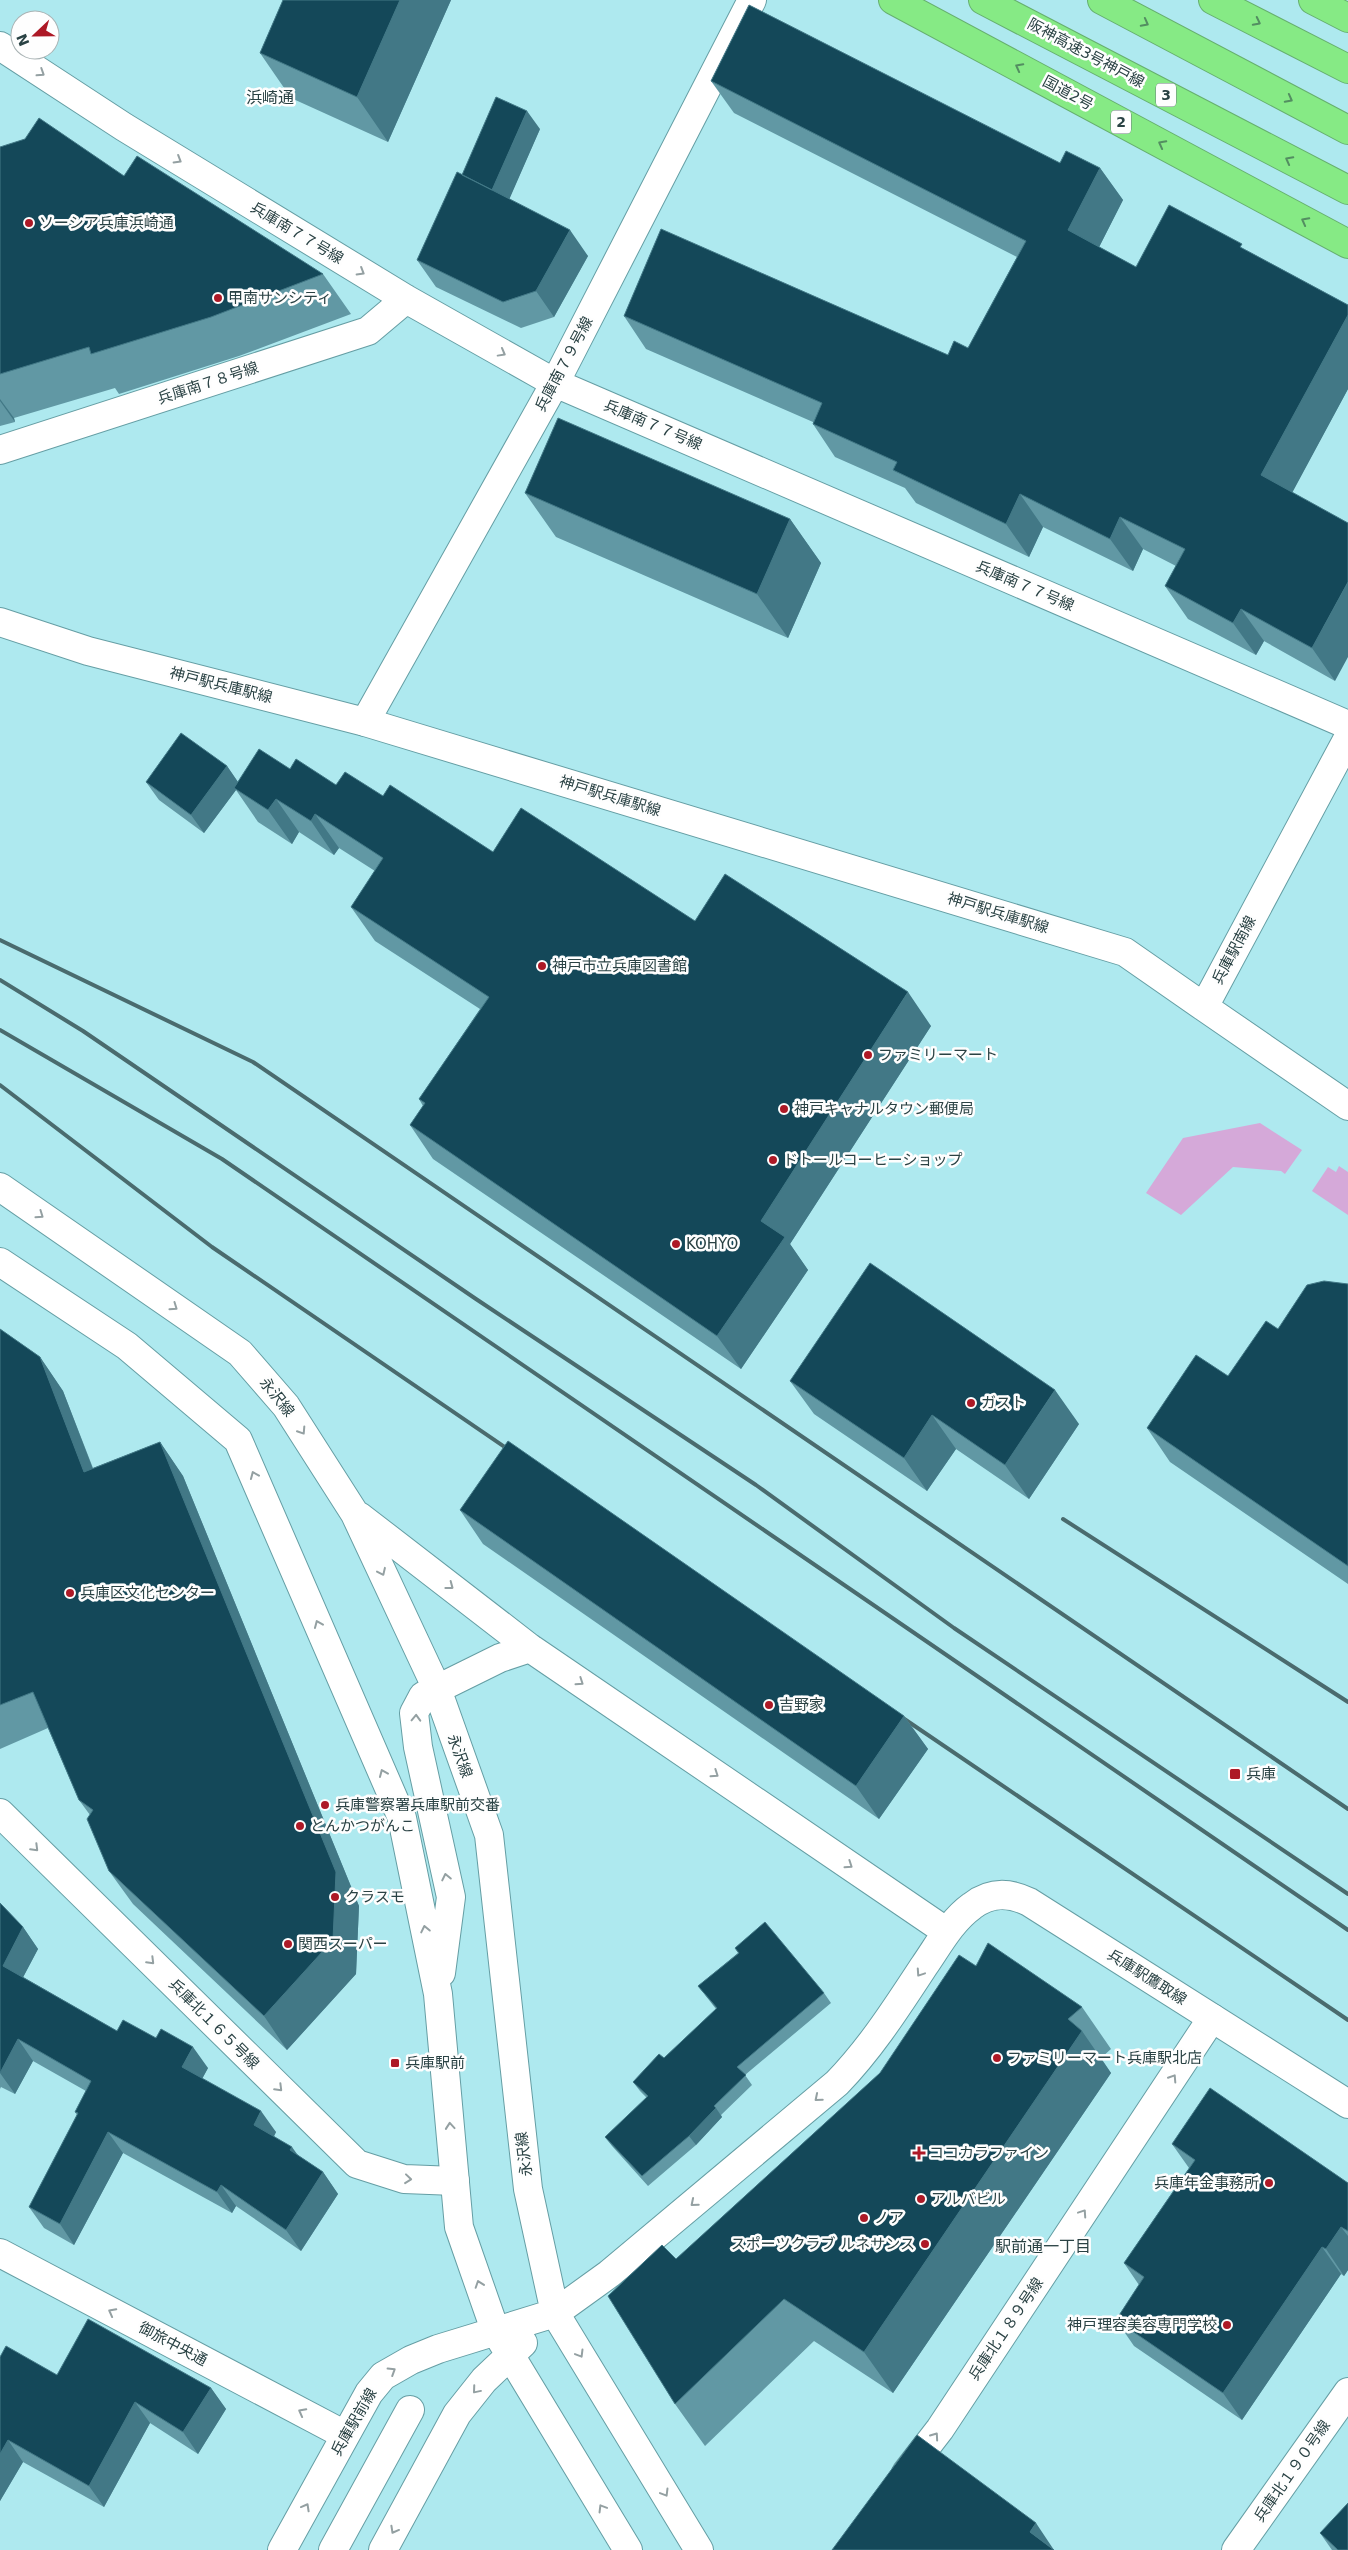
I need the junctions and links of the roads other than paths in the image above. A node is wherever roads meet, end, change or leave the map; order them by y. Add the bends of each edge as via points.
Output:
1 (752, 0) edge
2 (894, 0) edge
3 (983, 0) edge
4 (1102, 0) edge
5 (1213, 0) edge
6 (1313, 0) edge
7 (1348, 18) edge
8 (0, 46) edge
9 (1348, 69) edge
10 (1348, 130) edge
11 (1348, 190) edge
12 (1348, 244) edge
13 (406, 299) junction
14 (556, 383) junction
15 (0, 450) edge
16 (0, 622) edge
17 (365, 722) junction
18 (1348, 725) edge
19 (1348, 738) edge
20 (1204, 1007) junction
21 (1348, 1106) edge
22 (0, 1187) edge
23 (0, 1262) edge
24 (355, 1514) junction
25 (530, 1648) junction
26 (436, 1689) junction
27 (0, 1813) edge
28 (947, 1932) junction
29 (438, 1994) junction
30 (1212, 2018) junction
31 (1348, 2104) edge
32 (455, 2181) junction
33 (0, 2254) edge
34 (555, 2313) junction
35 (495, 2330) junction
36 (510, 2355) junction
37 (1348, 2392) edge
38 (410, 2410) dead end
39 (346, 2435) junction
40 (888, 2493) edge
41 (282, 2550) edge
42 (333, 2550) edge
43 (383, 2550) edge
44 (628, 2550) edge
45 (699, 2550) edge
46 (1236, 2550) edge

1 - 14 street, 兵庫南７９号線
12 -> 2 highway, 国道2号 / 2
11 -> 3 highway, 阪神高速3号神戸線 / 3
4 -> 10 highway
5 -> 9 highway
6 - 7 highway
8 -> 13 street, 兵庫南７７号線 via 124,127
13 -> 14 street, 兵庫南７７号線
13 - 15 street, 兵庫南７８号線 via 368,331
14 - 17 street, 兵庫南７９号線
14 - 18 street, 兵庫南７７号線
16 - 17 street, 神戸駅兵庫駅線 via 88,651
17 - 20 street, 神戸駅兵庫駅線 via 1125,952
19 - 20 street, 兵庫駅南線
20 - 21 street
22 -> 24 street, 永沢線 via 240,1352 286,1406
29 -> 23 street via 402,1818 238,1440 127,1346
24 -> 25 street
24 -> 26 street, 永沢線
25 - 26 street via 500,1658
25 -> 28 street
29 -> 26 street via 451,1897 418,1747 414,1713 423,1696
26 - 34 street, 永沢線 via 489,1836 528,2189
27 -> 32 street, 兵庫北１６５号線 via 357,2164 404,2179
28 - 30 street, 兵庫駅鷹取線 via 964,1912 984,1899 994,1895 1018,1896
28 -> 34 street, 兵庫駅鷹取線 via 867,2049 837,2083 609,2274
32 -> 29 street
30 - 31 street, 兵庫駅鷹取線
40 -> 30 street, 兵庫北１８９号線 via 940,2429
35 -> 32 street via 459,2227
39 -> 33 street, 御旅中央通
34 - 35 street, 兵庫駅前線
34 - 36 street
34 -> 45 street, 永沢線
35 - 36 street
39 -> 35 street, 兵庫駅前線 via 369,2392 383,2376 411,2360
36 -> 43 street via 484,2380 458,2414
44 -> 36 street
37 - 46 street, 兵庫北１９０号線
38 - 42 street
41 -> 39 street, 兵庫駅前線

